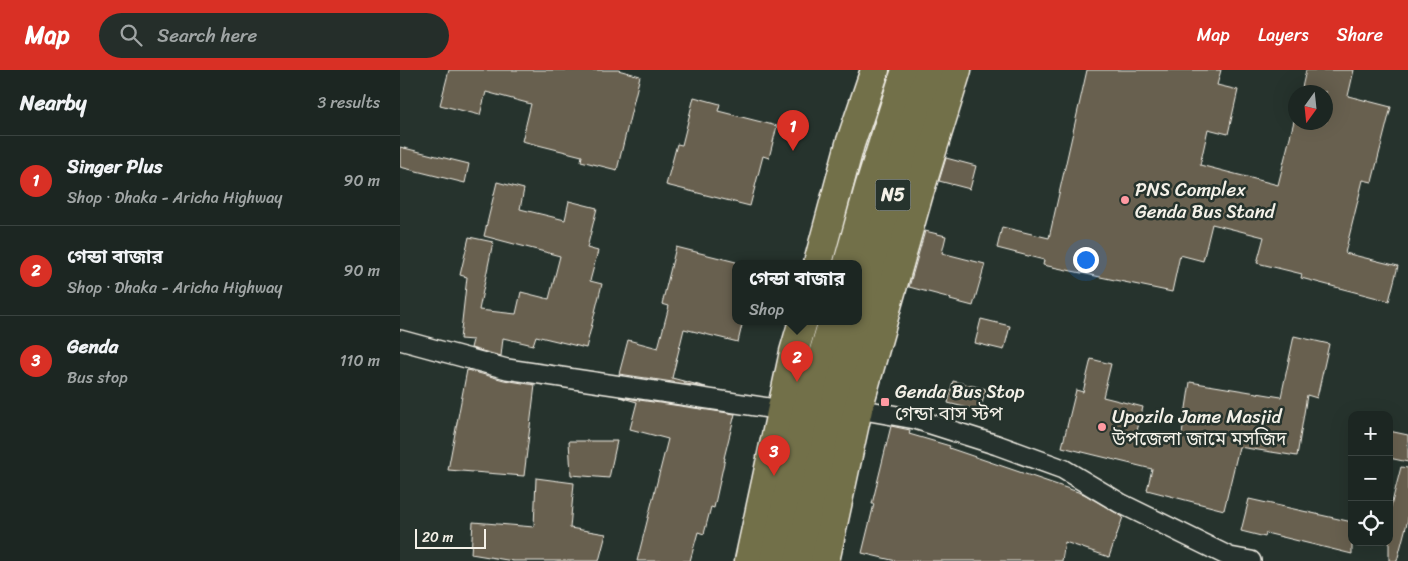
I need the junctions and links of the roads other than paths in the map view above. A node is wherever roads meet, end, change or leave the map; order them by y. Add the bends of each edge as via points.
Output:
1 (874, 70) edge
2 (906, 70) edge
3 (930, 70) edge
4 (957, 70) edge
5 (819, 260) edge
6 (849, 260) edge
7 (862, 307) edge
8 (802, 325) edge
9 (832, 325) edge
10 (857, 325) edge
11 (400, 340) edge
12 (858, 409) junction
13 (782, 410) junction
14 (749, 561) edge
15 (774, 561) edge
16 (799, 561) edge
17 (825, 561) edge
18 (1251, 561) edge

1 - 5 highway
2 - 6 highway, N5
3 - 7 highway, N5
4 - 12 highway
8 - 13 highway
9 - 15 highway via 807,407
10 - 16 highway, N5
11 - 13 street via 507,369
12 - 17 highway
12 - 18 street via 916,419 1063,469 1120,502 1230,557
13 - 14 highway

